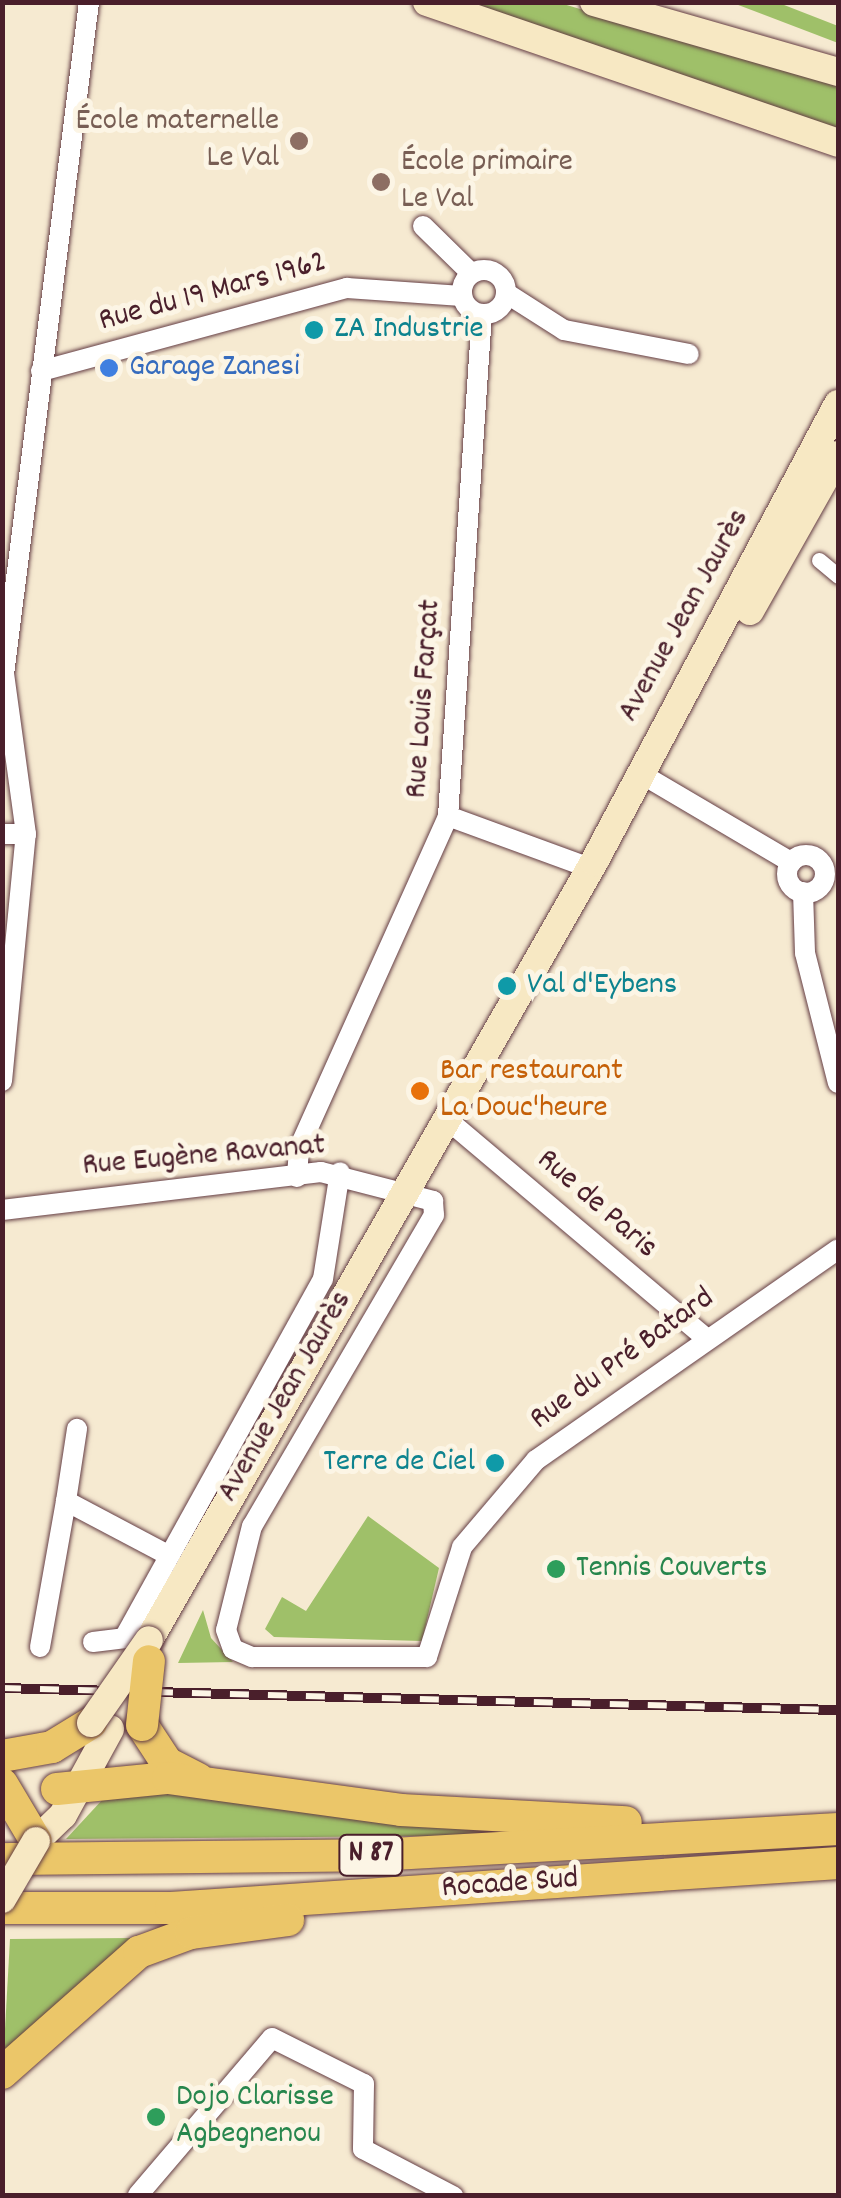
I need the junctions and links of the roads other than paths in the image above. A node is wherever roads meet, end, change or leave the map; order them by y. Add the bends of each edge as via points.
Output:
1 (90, 2) edge
2 (427, 2) edge
3 (594, 2) edge
4 (838, 72) edge
5 (838, 142) edge
6 (423, 226) dead end
7 (471, 274) junction
8 (506, 293) junction
9 (462, 296) junction
10 (482, 314) junction
11 (689, 354) dead end
12 (41, 371) junction
13 (838, 404) edge
14 (838, 455) edge
15 (818, 560) dead end
16 (838, 576) edge
17 (645, 776) junction
18 (448, 816) junction
19 (2, 834) edge
20 (26, 834) junction
21 (830, 858) edge
22 (791, 862) junction
23 (592, 865) junction
24 (802, 892) junction
25 (2, 1081) edge
26 (838, 1083) edge
27 (449, 1122) junction
28 (340, 1172) junction
29 (297, 1177) junction
30 (409, 1192) junction
31 (4, 1202) edge
32 (838, 1249) edge
33 (702, 1336) junction
34 (76, 1429) dead end
35 (66, 1502) junction
36 (168, 1555) junction
37 (92, 1642) dead end
38 (40, 1648) dead end
39 (150, 1650) junction
40 (427, 1657) joint
41 (114, 1725) junction
42 (2, 1756) edge
43 (207, 1783) junction
44 (2, 1784) edge
45 (69, 1786) junction
46 (838, 1829) edge
47 (739, 1835) junction
48 (36, 1841) junction
49 (2, 1859) edge
50 (838, 1863) edge
51 (550, 1882) junction
52 (2, 1898) edge
53 (2, 1910) edge
54 (2, 2073) edge
55 (138, 2194) edge
56 (453, 2196) edge

1 - 12 street via 72,196
2 - 5 main road
3 - 4 main road
6 - 7 street
7 - 8 street via 492,271
7 - 9 street
8 - 10 street
8 - 11 street via 564,330
9 - 10 street
9 - 12 street, Rue du 19 Mars 1962 via 347,288
10 - 18 street, Rue Louis Farçat
12 - 20 street via 4,674
13 - 17 main road, Avenue Jean Jaurès
14 - 17 main road, Avenue Jean Jaurès
15 - 16 street
17 - 22 street
17 - 23 main road, Avenue Jean Jaurès
18 - 23 street
18 - 29 street, Rue Louis Farçat via 300,1146
19 - 20 street
20 - 25 street
21 - 22 street via 807,855
21 - 24 street via 822,885
22 - 24 street via 789,880
23 - 27 main road, Avenue Jean Jaurès
24 - 26 street via 805,953
27 - 30 main road, Avenue Jean Jaurès
27 - 33 street, Rue de Paris
28 - 29 street, Rue Eugène Ravanat
28 - 30 street, Rue Eugène Ravanat
28 - 36 street, Avenue Jean Jaurès via 323,1279
29 - 31 street, Rue Eugène Ravanat
30 - 39 main road, Avenue Jean Jaurès
30 - 40 street, Avenue Jean Jaurès via 433,1201 434,1214 252,1526 226,1630 233,1648 252,1656
32 - 33 street, Rue du Pré Batard
33 - 40 street, Rue du Pré Batard via 536,1460 462,1546
34 - 35 street
35 - 36 street
35 - 38 street
36 - 37 street, Avenue Jean Jaurès via 124,1638
39 - 41 highway, bridge
39 - 41 main road, Avenue Jean Jaurès, bridge
41 - 42 highway
41 - 43 highway
41 - 45 main road, Avenue Jean Jaurès
43 - 45 highway
43 - 47 highway via 401,1810 680,1822
44 - 48 highway
45 - 48 main road, Avenue Jean Jaurès
46 - 47 highway, Rocade Sud / N 87
47 - 49 highway, Rocade Sud / N 87 via 374,1855
48 - 52 main road, Avenue Jean Jaurès, bridge
50 - 51 highway, Rocade Sud / N 87
51 - 53 highway, Rocade Sud / N 87
51 - 54 highway via 163,1942 115,1968
55 - 56 street via 272,2038 364,2084 363,2149

